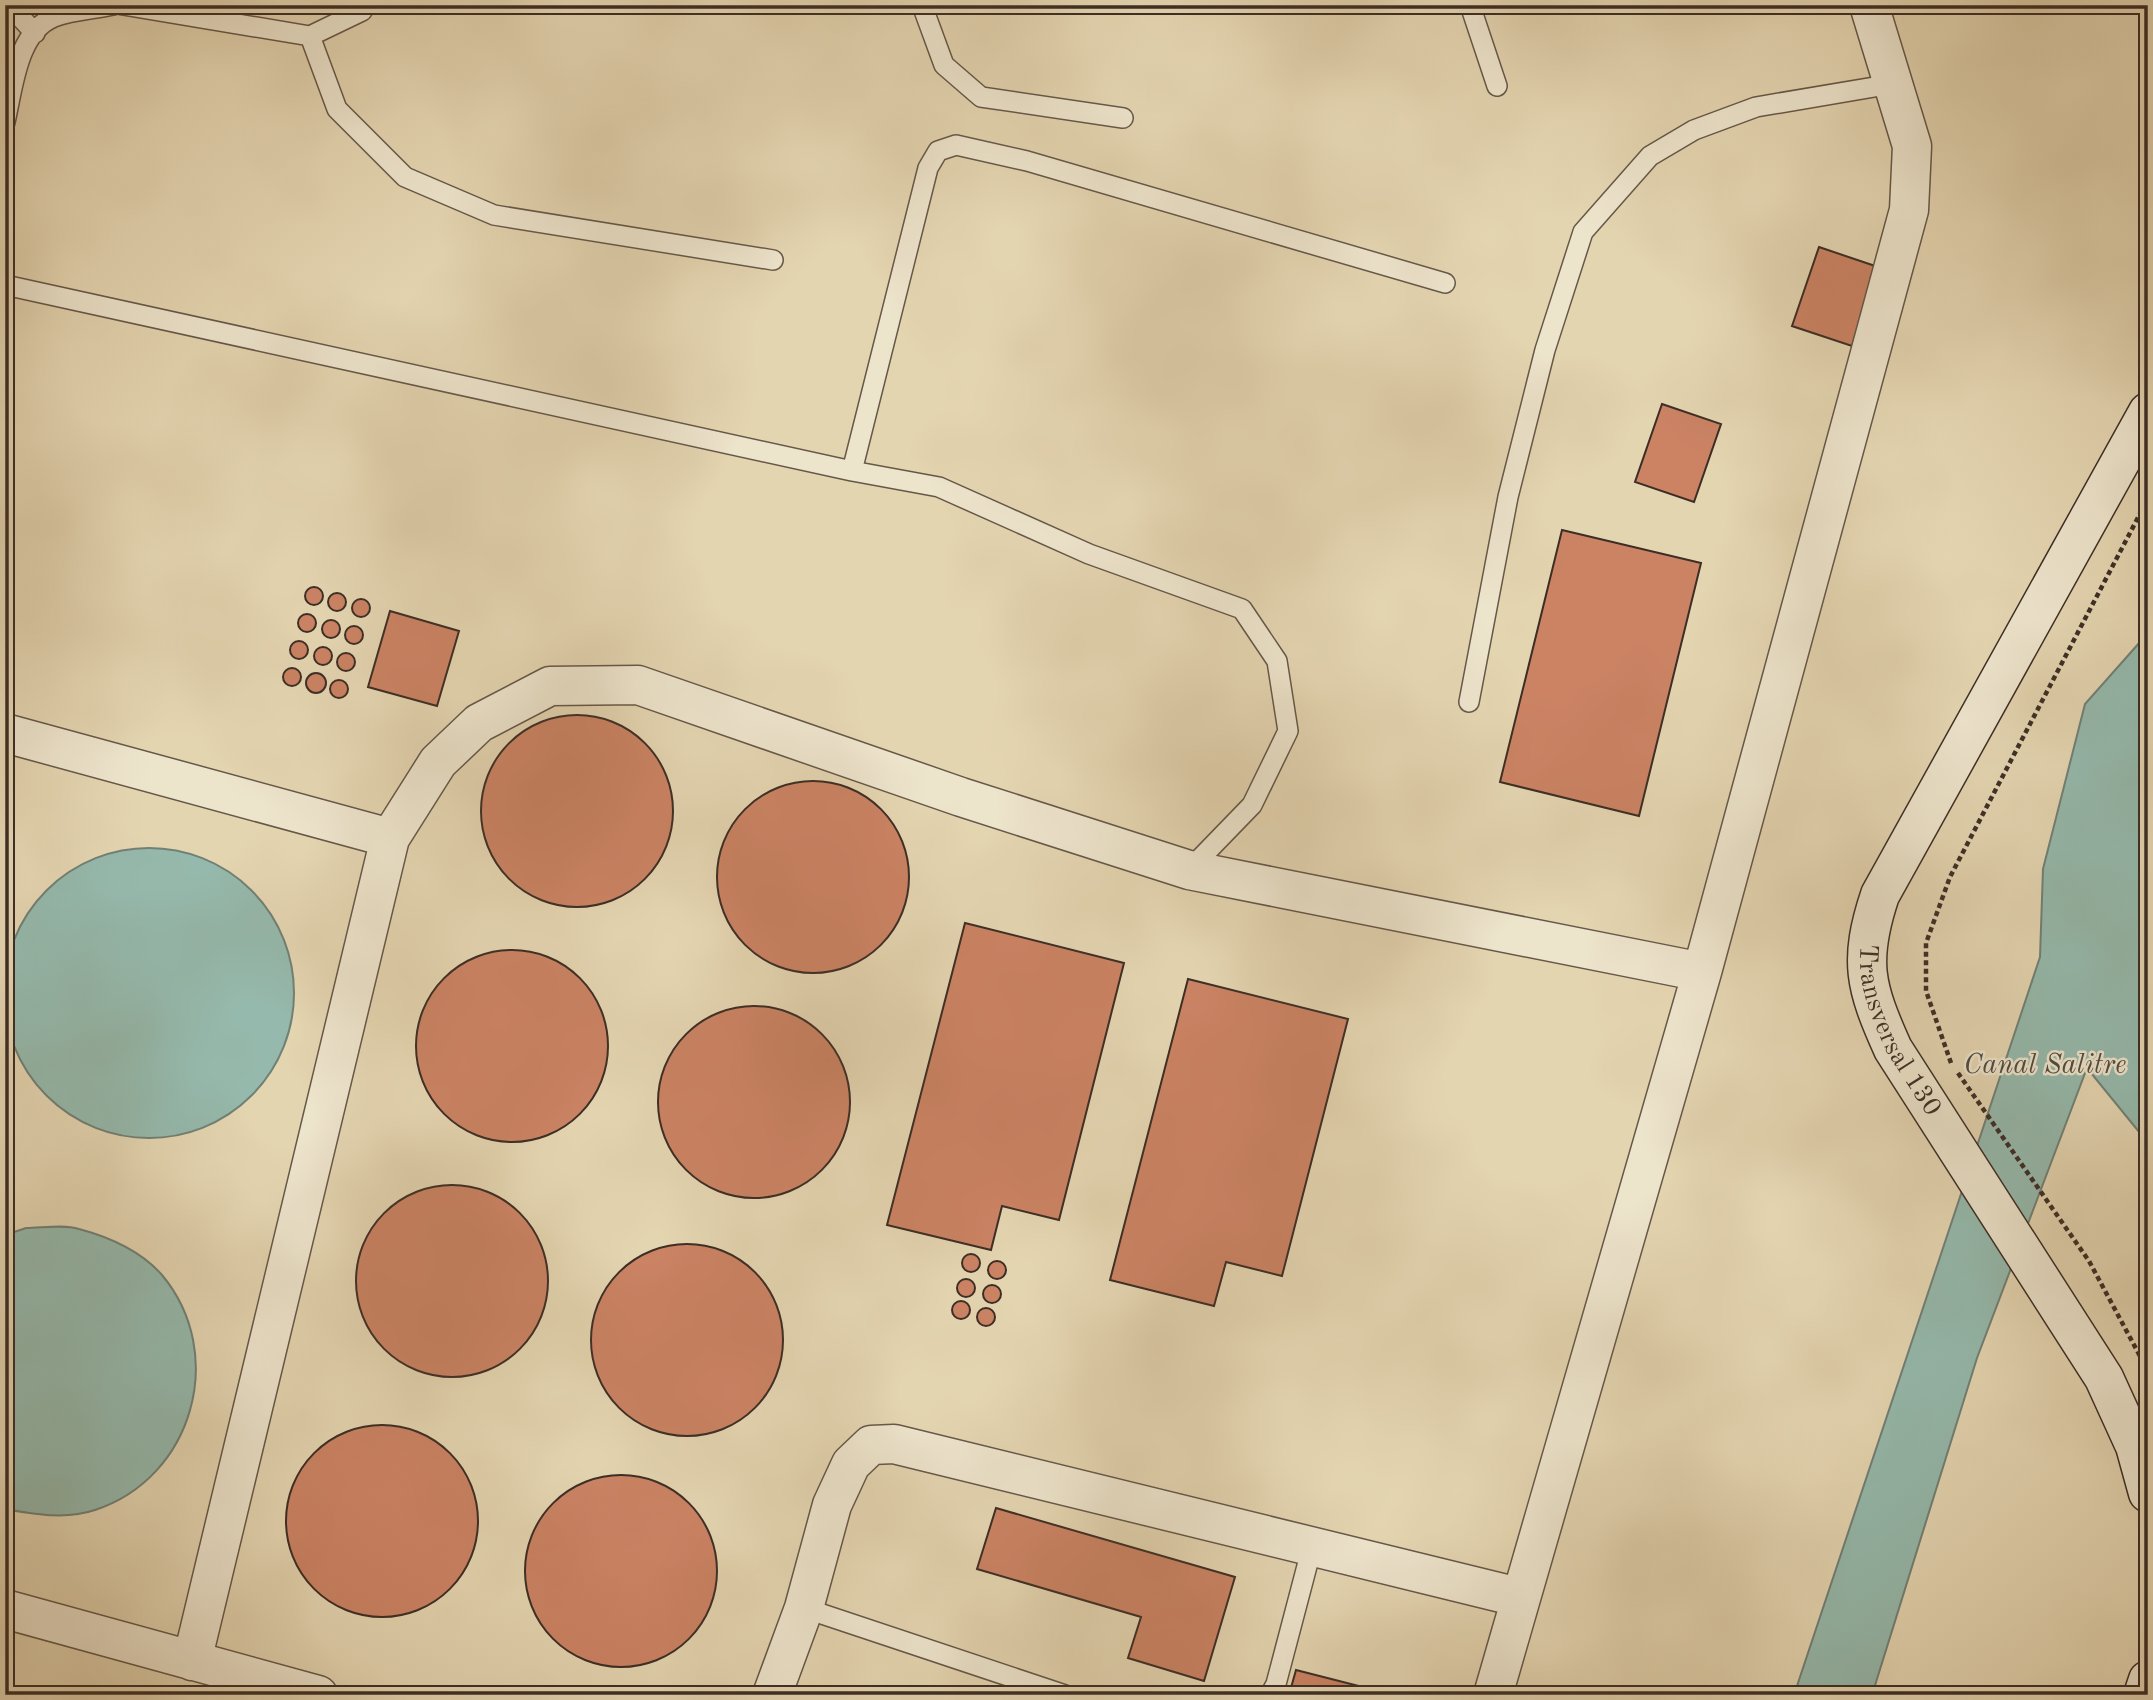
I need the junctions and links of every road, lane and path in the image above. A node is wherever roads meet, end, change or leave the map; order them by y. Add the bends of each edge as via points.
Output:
1 (9, 5) edge
2 (113, 5) edge
3 (123, 5) edge
4 (366, 5) edge
5 (922, 5) edge
6 (1470, 5) edge
7 (1869, 5) edge
8 (35, 33) junction
9 (310, 37) junction
10 (1892, 84) junction
11 (1497, 86) dead end
12 (1123, 118) dead end
13 (5, 121) edge
14 (773, 260) dead end
15 (1445, 283) dead end
16 (5, 285) edge
17 (2148, 412) edge
18 (852, 471) junction
19 (2148, 498) edge
20 (1469, 702) dead end
21 (5, 733) edge
22 (390, 838) junction
23 (1189, 870) junction
24 (1702, 972) junction
25 (2148, 1371) edge
26 (2148, 1493) edge
27 (1312, 1547) junction
28 (1518, 1597) junction
29 (804, 1608) junction
30 (5, 1609) edge
31 (192, 1661) junction
32 (2148, 1680) edge
33 (318, 1695) edge
34 (772, 1695) edge
35 (1065, 1695) edge
36 (1270, 1695) edge
37 (1493, 1695) edge
38 (2143, 1695) edge

1 - 8 lane
2 - 8 lane via 53,17
3 - 9 lane
4 - 9 lane
5 - 12 lane via 944,65 981,97
6 - 11 lane
7 - 10 street
8 - 13 lane via 21,54
9 - 14 lane via 337,109 405,177 494,215
10 - 20 lane via 1756,107 1694,130 1650,156 1583,232 1545,351 1508,497
10 - 24 street via 1912,146 1909,209
15 - 18 lane via 1027,161 956,145 938,151 928,168
16 - 18 lane
17 - 26 street, Transversal 130 via 1880,895 1868,932 1866,973 1876,1012 1894,1049 2104,1378 2135,1447
18 - 23 lane via 939,487 1089,554 1242,609 1277,662 1288,731 1252,805
19 - 25 path via 1950,877 1926,943 1926,991 1950,1061 2088,1261
21 - 22 street
22 - 23 street via 439,762 479,723 550,686 638,685
22 - 31 street
23 - 24 street
24 - 28 street
27 - 28 street
27 - 29 street via 894,1444 871,1445 851,1464 832,1505
27 - 36 lane
28 - 37 street
29 - 34 street
29 - 35 lane
30 - 31 street
31 - 33 street
32 - 38 street

